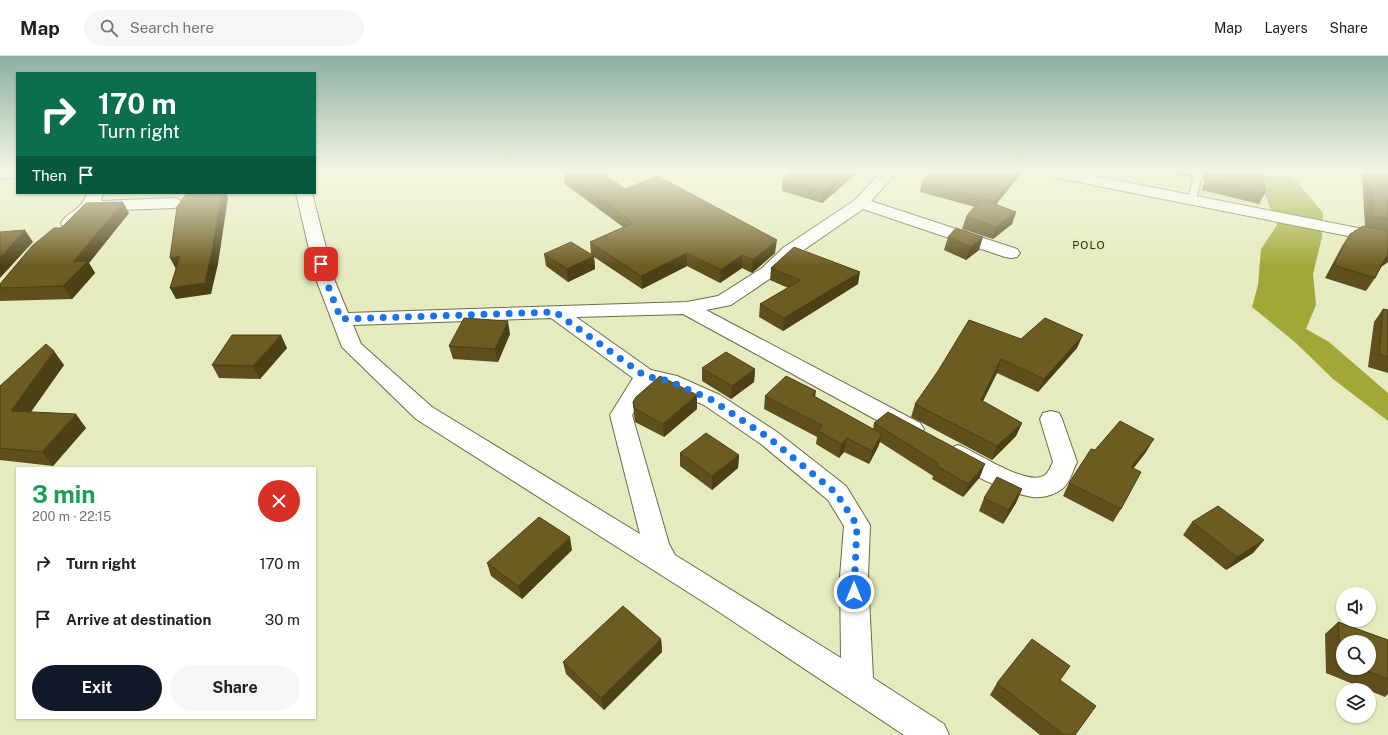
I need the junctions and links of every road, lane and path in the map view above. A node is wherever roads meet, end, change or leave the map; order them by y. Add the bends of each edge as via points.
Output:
1 (90, 203) edge
2 (166, 203) edge
3 (174, 203) dead end
4 (306, 203) edge
5 (861, 203) joint
6 (1205, 203) edge
7 (56, 233) edge
8 (1388, 239) edge
9 (1011, 253) dead end
10 (687, 308) junction
11 (555, 312) junction
12 (341, 319) junction
13 (645, 376) junction
14 (1051, 419) dead end
15 (665, 563) junction
16 (858, 687) junction
17 (933, 735) edge

1 - 7 street
2 - 3 street
4 - 12 street via 325,278
5 - 9 street
5 - 10 street via 782,248 768,272 724,301
6 - 8 street
10 - 11 street
10 - 14 street via 982,467 1026,487 1041,488 1055,481 1064,462
11 - 12 street
11 - 13 street
12 - 15 street via 352,347 424,413
13 - 15 street via 621,415 656,544
13 - 16 street via 669,381 712,400 769,438 836,493 857,525 854,577
15 - 16 street
16 - 17 street

